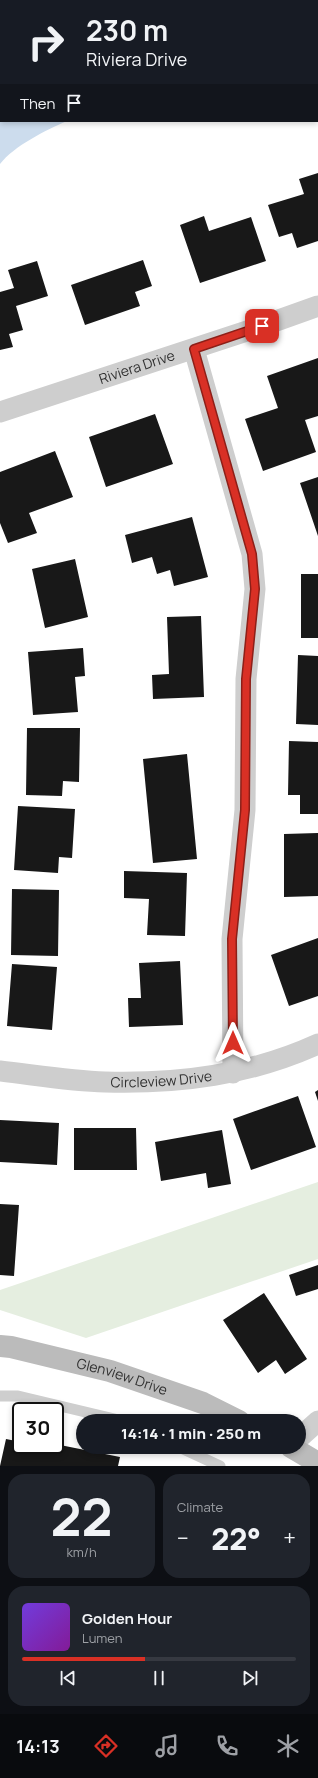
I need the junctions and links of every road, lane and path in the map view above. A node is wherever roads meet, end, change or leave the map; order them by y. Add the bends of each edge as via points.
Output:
1 (318, 306) edge
2 (194, 349) junction
3 (0, 412) edge
4 (318, 1044) edge
5 (0, 1071) edge
6 (233, 1073) junction
7 (0, 1346) edge
8 (0, 1396) edge
9 (94, 1414) edge
10 (225, 1414) edge
11 (318, 1421) edge
12 (306, 1432) edge
13 (194, 1454) edge
14 (303, 1454) edge
15 (318, 1463) edge
16 (220, 1466) edge

1 - 2 street, Riviera Drive
2 - 3 street, Riviera Drive
2 - 6 street via 252,554 255,589 246,679 245,810 232,939
4 - 6 street, Circleview Drive via 289,1057
5 - 6 street, Circleview Drive via 104,1082 168,1081
7 - 10 main road, Glenview Drive via 110,1371 203,1403
8 - 9 lane via 18,1396
11 - 12 street
13 - 16 lane
14 - 15 main road

